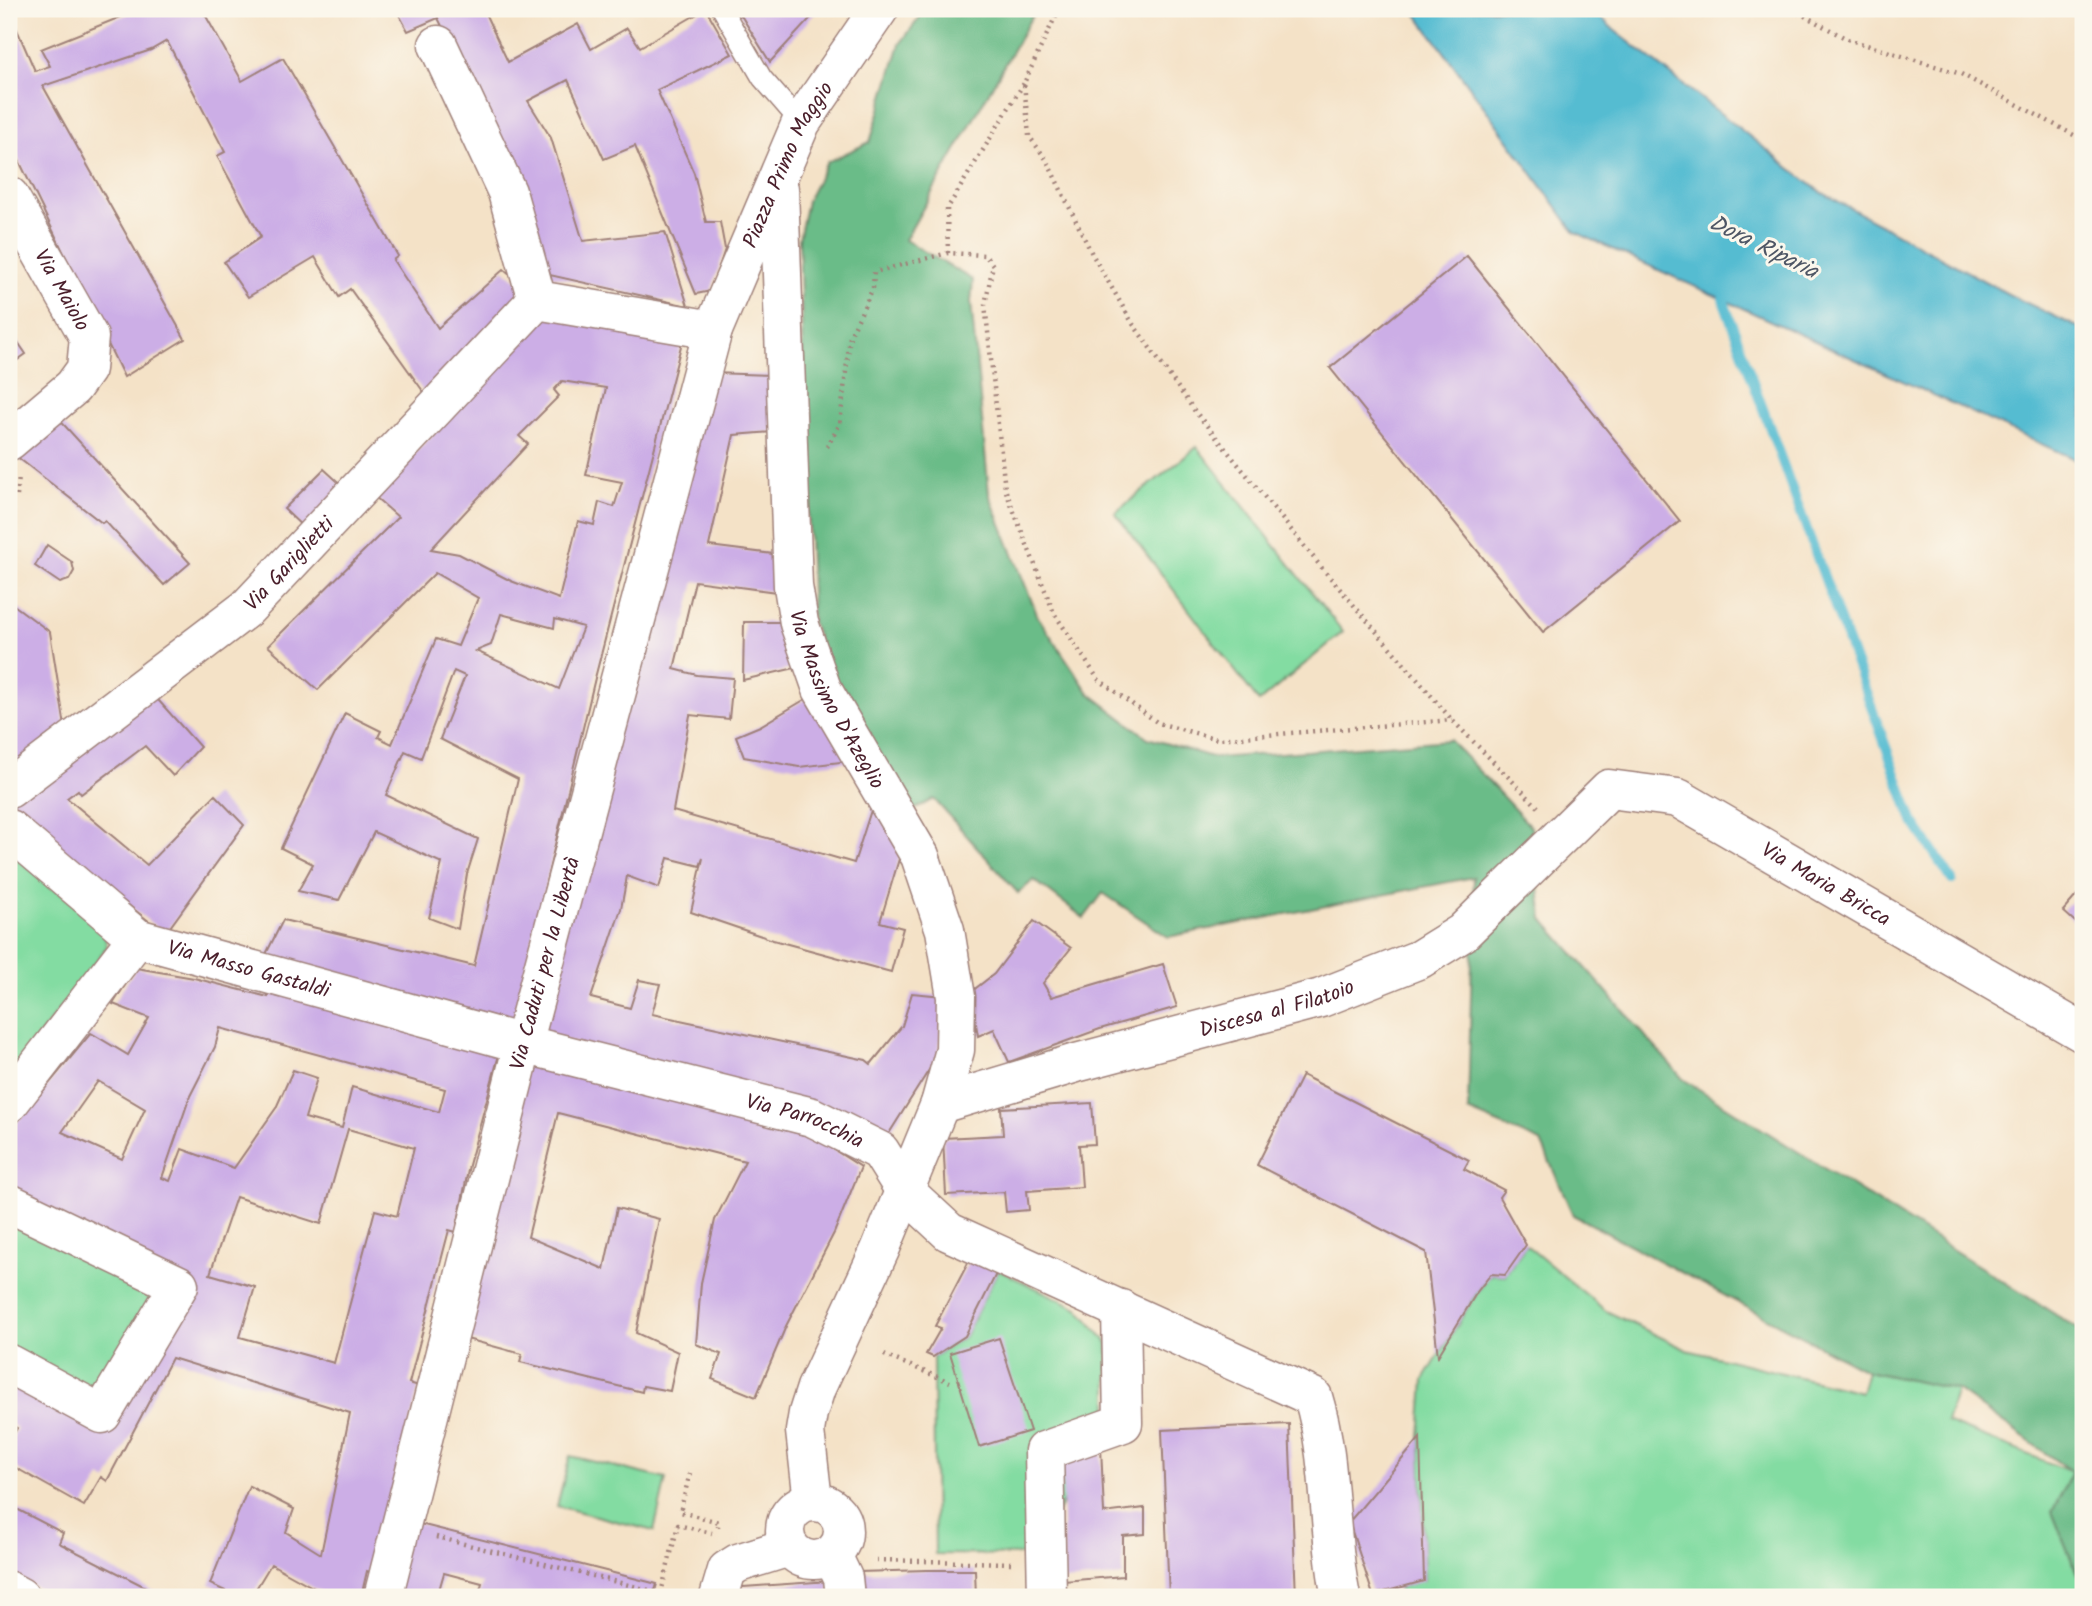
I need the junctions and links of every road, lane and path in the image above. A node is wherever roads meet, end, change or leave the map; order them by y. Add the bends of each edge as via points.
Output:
1 (722, 9) edge
2 (878, 9) edge
3 (1059, 9) edge
4 (1792, 9) edge
5 (438, 45) dead end
6 (1024, 83) junction
7 (801, 123) junction
8 (2083, 140) edge
9 (778, 180) junction
10 (9, 196) edge
11 (948, 253) junction
12 (537, 300) junction
13 (713, 330) junction
14 (9, 441) edge
15 (822, 444) dead end
16 (9, 473) edge
17 (17, 496) dead end
18 (1452, 720) junction
19 (9, 789) edge
20 (1566, 828) junction
21 (9, 829) edge
22 (137, 939) junction
23 (2083, 1033) edge
24 (523, 1044) junction
25 (9, 1103) edge
26 (940, 1104) junction
27 (905, 1191) junction
28 (9, 1203) edge
29 (1121, 1309) junction
30 (884, 1356) dead end
31 (9, 1364) edge
32 (950, 1382) dead end
33 (690, 1473) dead end
34 (813, 1501) junction
35 (719, 1522) dead end
36 (416, 1531) junction
37 (717, 1535) dead end
38 (789, 1547) junction
39 (832, 1555) junction
40 (892, 1560) dead end
41 (1047, 1581) edge
42 (9, 1591) edge
43 (20, 1597) edge
44 (383, 1597) edge
45 (719, 1597) edge
46 (845, 1597) edge
47 (1342, 1597) edge

1 - 7 lane via 762,78
2 - 7 street, Piazza Primo Maggio
3 - 6 path
4 - 8 path via 1847,39 1961,74
5 - 12 street via 507,192
6 - 11 path via 947,209
6 - 18 path via 1029,136 1046,159 1092,254 1133,324 1194,410
7 - 9 street, Piazza Primo Maggio
9 - 13 street, Piazza Primo Maggio
9 - 26 street, Via Massimo D'Azeglio via 793,586 799,623 822,689 920,856 945,930 956,997 955,1037
10 - 14 street, Via Maiolo via 89,337 86,369 73,387
11 - 15 path via 874,272 873,288 850,336 840,424 822,457
11 - 18 path via 985,256 993,265 985,304 1005,489 1054,613 1098,679 1158,723 1217,740
12 - 13 street
12 - 19 street, Via Gariglietti via 247,608
13 - 24 street, Via Caduti per la Libertà
16 - 17 path via 19,477
18 - 20 path via 1527,799
20 - 23 street, Via Maria Bricca via 1609,789 1678,798
20 - 26 street, Discesa al Filatoio via 1462,933 1420,959 1321,998
21 - 22 street, Via Masso Gastaldi
22 - 24 street, Via Masso Gastaldi
22 - 25 street
24 - 27 street, Via Parrocchia via 811,1117 880,1151
24 - 36 street, Via Caduti per la Libertà
26 - 27 street, Via Massimo D'Azeglio
27 - 29 street, Via Parrocchia via 949,1232
27 - 34 street, Via Massimo D'Azeglio via 808,1413 805,1431
28 - 31 street via 179,1285 102,1414
29 - 41 street via 1123,1423 1044,1451
29 - 47 street, Via Parrocchia via 1313,1397 1325,1435 1333,1558
30 - 32 path
33 - 35 path via 680,1512
34 - 38 street via 797,1507 786,1520
34 - 39 street via 831,1507 842,1522 842,1540
36 - 37 path via 661,1593 678,1525
36 - 44 street, Via Caduti per la Libertà
38 - 39 street via 803,1559
38 - 45 street via 727,1570
39 - 46 street via 843,1578
40 - 41 path
42 - 43 street

